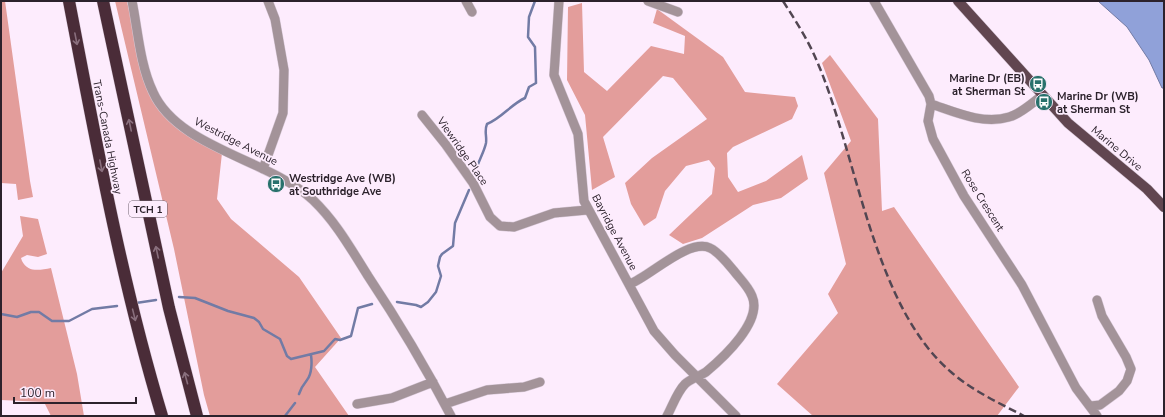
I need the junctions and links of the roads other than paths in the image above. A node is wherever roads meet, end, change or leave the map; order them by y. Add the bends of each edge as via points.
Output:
1 (69, 1) edge
2 (103, 1) edge
3 (132, 1) edge
4 (268, 1) edge
5 (466, 1) edge
6 (559, 1) edge
7 (648, 1) edge
8 (874, 1) edge
9 (958, 1) edge
10 (472, 12) dead end
11 (678, 12) dead end
12 (1043, 95) junction
13 (931, 104) junction
14 (422, 114) dead end
15 (263, 169) junction
16 (1164, 207) edge
17 (587, 210) junction
18 (630, 284) junction
19 (1097, 300) dead end
20 (698, 378) junction
21 (433, 382) junction
22 (540, 382) dead end
23 (356, 404) dead end
24 (445, 404) junction
25 (1091, 406) junction
26 (162, 416) edge
27 (197, 416) edge
28 (451, 416) edge
29 (667, 416) edge
30 (736, 416) edge
31 (1097, 416) edge

1 -> 26 highway, Trans-Canada Highway via 118,250
27 -> 2 highway, Trans-Canada Highway / TCH 1 via 169,308
3 - 15 street, Westridge Avenue via 146,75 152,92 168,115 202,139
4 - 15 street via 275,19 284,70 283,113
5 - 10 street
6 - 17 street, Bayridge Avenue via 554,75 578,134 582,193
7 - 11 street
8 - 13 street via 929,96
9 - 12 main road, Marine Drive
12 - 13 street via 1011,117 996,120 972,117
12 - 16 main road, Marine Drive via 1068,123 1147,189
13 - 25 street, Rose Crescent via 928,121 933,139 964,196 1022,285 1076,388
14 - 17 street, Viewridge Place via 473,183 490,217 500,226 514,227 554,213
15 - 21 street, Westridge Avenue via 298,188 337,228 392,312
17 - 18 street, Bayridge Avenue
18 - 20 street, Bayridge Avenue via 659,338
18 - 20 street via 688,248 702,246 711,248 719,255 746,285 754,303 750,323 728,350
19 - 25 street via 1102,316 1131,369 1119,390 1100,405
20 - 29 street via 685,384
20 - 30 street, Bayridge Avenue
21 - 23 street via 392,398
21 - 24 street, Westridge Avenue
22 - 24 street via 524,387 487,390
24 - 28 street, Westridge Avenue
25 - 31 street, Rose Crescent

